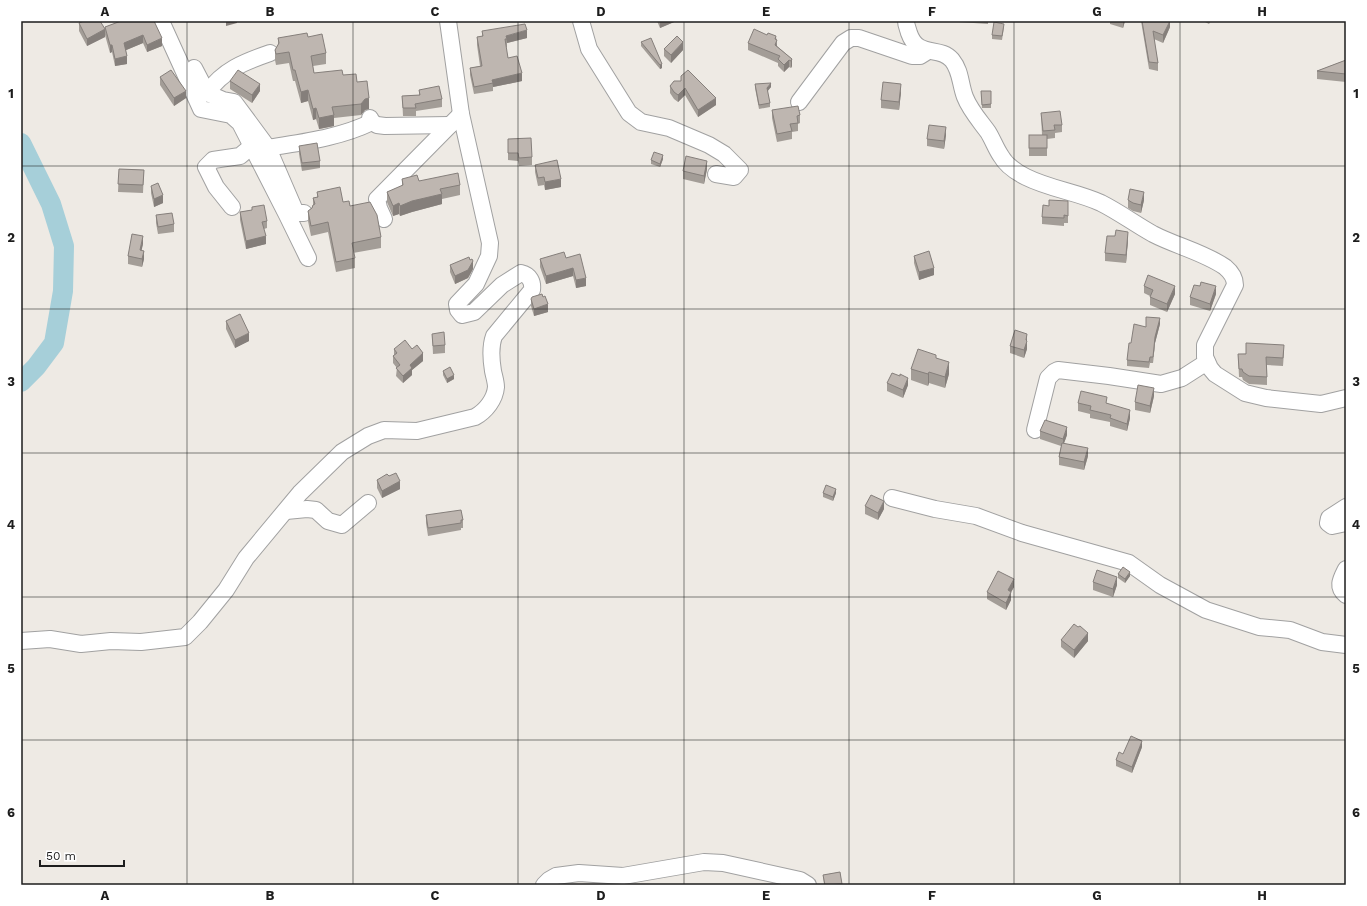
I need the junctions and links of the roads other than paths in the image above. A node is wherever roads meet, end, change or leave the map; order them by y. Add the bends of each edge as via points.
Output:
1 (161, 21) edge
2 (173, 21) edge
3 (448, 21) edge
4 (581, 21) edge
5 (906, 21) edge
6 (928, 51) junction
7 (270, 53) dead end
8 (207, 93) junction
9 (799, 102) dead end
10 (461, 114) junction
11 (450, 125) junction
12 (252, 146) junction
13 (268, 148) junction
14 (716, 174) dead end
15 (232, 207) dead end
16 (304, 214) dead end
17 (384, 219) dead end
18 (308, 258) dead end
19 (1207, 362) junction
20 (1346, 398) edge
21 (1035, 430) dead end
22 (892, 498) dead end
23 (368, 503) dead end
24 (1346, 507) edge
25 (286, 511) junction
26 (1346, 523) edge
27 (1346, 569) edge
28 (1346, 595) edge
29 (21, 640) edge
30 (1346, 645) edge
31 (579, 879) edge
32 (544, 885) edge
33 (808, 885) edge

1 - 12 street via 201,109 231,114 240,123
2 - 8 street via 198,79
3 - 10 street
4 - 14 street via 589,49 629,113 641,122 669,128 709,145 724,154 740,170 734,177
5 - 6 street via 914,44
6 - 9 street via 920,56 912,56 859,38 851,38 843,43
6 - 19 street via 950,58 957,67 963,92 969,104 1001,158 1012,167 1039,183 1073,192 1100,203 1154,234 1214,261 1231,273 1235,284 1205,345
7 - 8 street via 229,71 214,83
8 - 13 street via 234,102
10 - 11 street
10 - 25 street via 490,243 489,256 476,284 458,304 458,310 462,315 474,312 502,285 521,273 526,274 532,286 528,296 494,336 492,361 496,386 493,396 481,414 475,417 417,431 384,430 368,436 342,452 300,493
11 - 13 street via 385,126 377,125 371,120 356,130 322,139
11 - 17 street via 377,199
12 - 15 street via 240,156 213,160 206,167 216,187
12 - 18 street
13 - 16 street via 296,213
19 - 20 street via 1220,378 1245,393 1321,404
19 - 21 street via 1182,378 1161,384 1058,370 1048,378
22 - 30 street via 976,516 1022,533 1129,563 1160,585 1206,610 1259,627 1290,630 1322,642
23 - 25 street via 342,525 328,521 316,510
24 - 26 street via 1329,518 1328,523 1332,526
25 - 29 street via 246,558 226,590 185,637 141,642 81,644 50,639
27 - 28 street via 1339,584 1341,591
31 - 32 street via 556,876
31 - 33 street via 623,876 704,862 738,866 800,880

